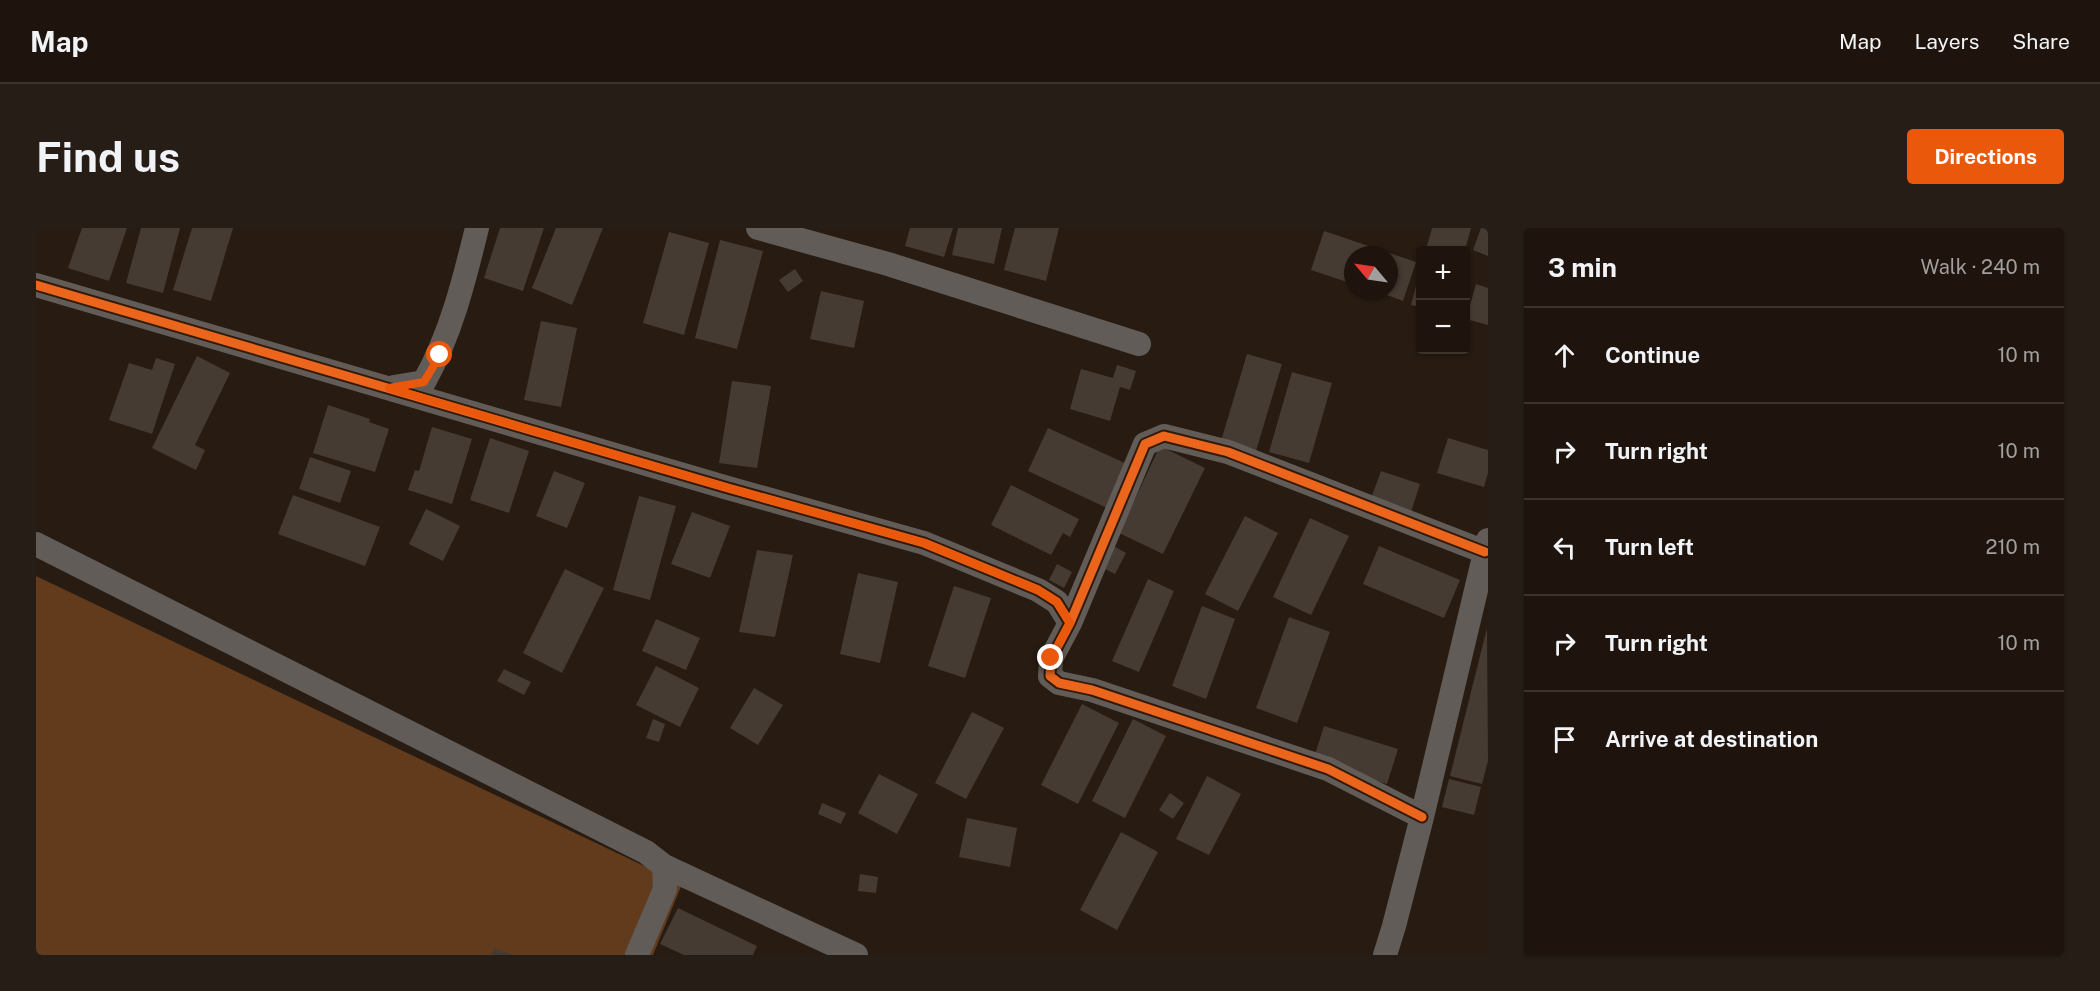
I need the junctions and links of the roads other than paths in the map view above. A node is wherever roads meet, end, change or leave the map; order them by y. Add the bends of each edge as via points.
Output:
1 (477, 228) edge
2 (759, 228) edge
3 (36, 285) edge
4 (1139, 344) dead end
5 (389, 388) junction
6 (36, 544) edge
7 (1486, 546) edge
8 (1070, 623) junction
9 (1422, 817) junction
10 (664, 866) junction
11 (637, 955) edge
12 (856, 955) edge
13 (1384, 955) edge

1 - 5 street via 440,355 424,382
2 - 4 street via 888,264
3 - 5 street
5 - 8 street via 924,543 1038,590 1057,602
6 - 10 street via 646,852
7 - 8 street via 1228,452 1164,436 1145,444
7 - 9 street
8 - 9 street via 1051,658 1050,676 1059,683 1092,690 1328,769
9 - 13 street
10 - 11 street via 665,890
10 - 12 street

